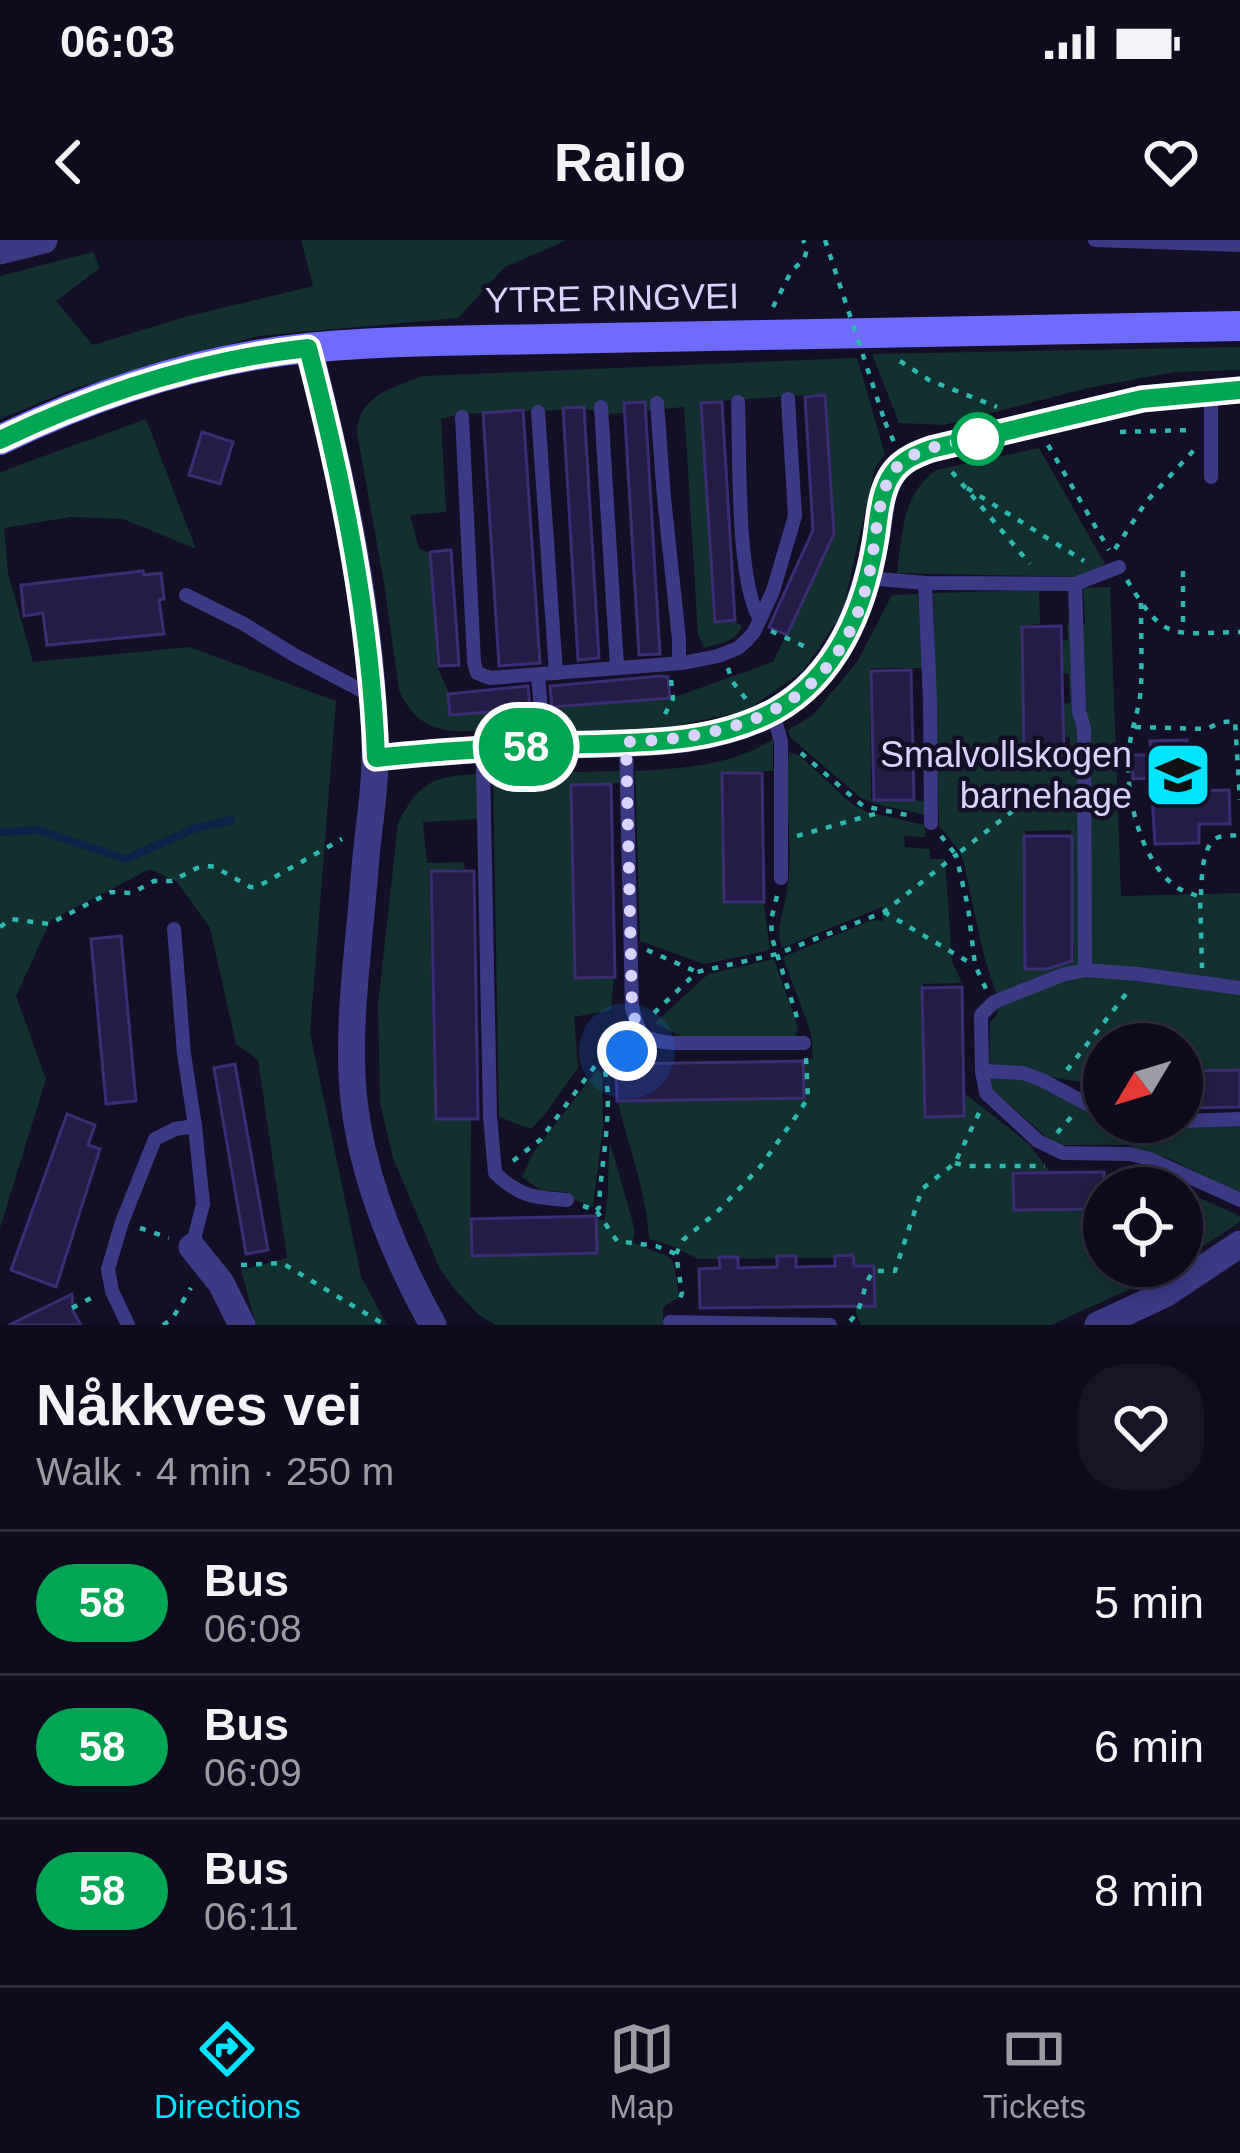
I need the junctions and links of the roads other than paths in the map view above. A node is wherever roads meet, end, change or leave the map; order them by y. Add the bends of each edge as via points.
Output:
1 (44, 240) edge
2 (1096, 240) edge
3 (1240, 245) edge
4 (0, 251) edge
5 (1240, 326) edge
6 (308, 348) junction
7 (1240, 390) edge
8 (1211, 393) junction
9 (788, 399) dead end
10 (738, 402) dead end
11 (657, 403) dead end
12 (601, 407) dead end
13 (538, 412) dead end
14 (463, 417) dead end
15 (0, 440) edge
16 (1211, 477) dead end
17 (1112, 565) road end
18 (868, 578) junction
19 (925, 584) junction
20 (1075, 584) junction
21 (186, 595) dead end
22 (759, 622) junction
23 (675, 663) junction
24 (617, 666) junction
25 (556, 673) junction
26 (538, 675) junction
27 (374, 697) junction
28 (766, 715) junction
29 (639, 742) junction
30 (544, 746) junction
31 (478, 749) junction
32 (376, 758) junction
33 (931, 824) road end
34 (781, 878) dead end
35 (174, 929) dead end
36 (1085, 970) junction
37 (1240, 988) edge
38 (804, 1043) road end
39 (982, 1071) junction
40 (1083, 1100) edge
41 (1240, 1119) edge
42 (1203, 1120) edge
43 (196, 1126) junction
44 (566, 1200) dead end
45 (1240, 1200) edge
46 (1240, 1244) edge
47 (192, 1246) joint
48 (670, 1322) edge
49 (128, 1325) edge
50 (242, 1325) edge
51 (433, 1325) edge
52 (830, 1325) edge
53 (1098, 1325) edge

1 - 4 street
2 - 3 lane
5 - 6 main road, YTRE RINGVEI
6 - 15 main road, YTRE RINGVEI via 173,373
6 - 27 street via 355,560
7 - 8 street
8 - 16 lane
8 - 18 street via 1142,399 900,451
9 - 22 lane via 794,516
10 - 22 lane via 749,597
11 - 23 lane
12 - 24 lane
13 - 25 lane
14 - 26 lane via 475,670 490,678
17 - 20 lane
18 - 19 lane
18 - 28 street via 832,659
19 - 20 lane
19 - 33 lane
20 - 36 lane
21 - 27 lane
22 - 23 lane via 738,648
23 - 24 lane
24 - 25 lane
25 - 26 lane
26 - 30 lane
27 - 32 street
28 - 29 street via 706,735
28 - 34 lane via 781,742
29 - 30 street
29 - 38 lane via 631,943 632,1006 641,1032 673,1043
30 - 31 street
31 - 32 street
31 - 44 lane via 495,1173 512,1190
32 - 51 street via 352,1080 375,1190
35 - 43 lane
36 - 37 lane
36 - 39 lane via 994,1002 981,1015
39 - 40 lane via 1023,1073
39 - 45 lane via 986,1094 1048,1146 1150,1159
41 - 42 lane
43 - 47 lane via 203,1204
43 - 49 lane via 161,1133 150,1146 108,1269
46 - 53 street via 1165,1294
47 - 50 street
48 - 52 lane

